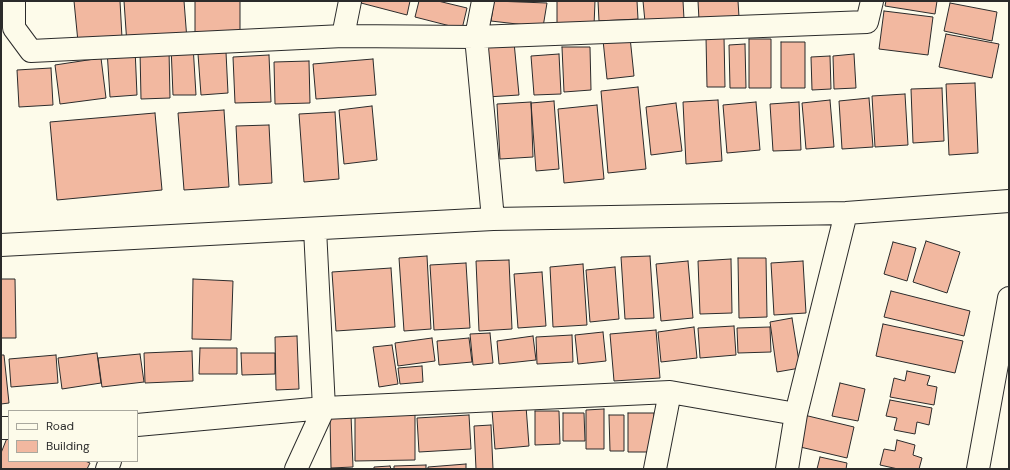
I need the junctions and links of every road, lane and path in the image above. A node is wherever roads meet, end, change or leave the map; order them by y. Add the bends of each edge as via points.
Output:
1 (14, 1) edge
2 (350, 1) edge
3 (483, 1) edge
4 (872, 1) edge
5 (342, 36) junction
6 (476, 37) junction
7 (1009, 201) edge
8 (846, 213) junction
9 (493, 219) junction
10 (315, 229) junction
11 (1, 245) edge
12 (1009, 298) edge
13 (670, 392) junction
14 (324, 408) junction
15 (796, 414) junction
16 (138, 425) edge
17 (296, 469) edge
18 (655, 469) edge
19 (787, 469) edge
20 (978, 469) edge

1 - 5 street via 14,28 31,51
2 - 5 street
3 - 6 street
4 - 6 street via 867,22
5 - 6 street
6 - 9 street
7 - 8 street
8 - 9 street
8 - 15 street
9 - 10 street
10 - 11 street
10 - 14 street
12 - 20 street
13 - 14 street
13 - 15 street
13 - 18 street
14 - 16 street
14 - 17 street
15 - 19 street

